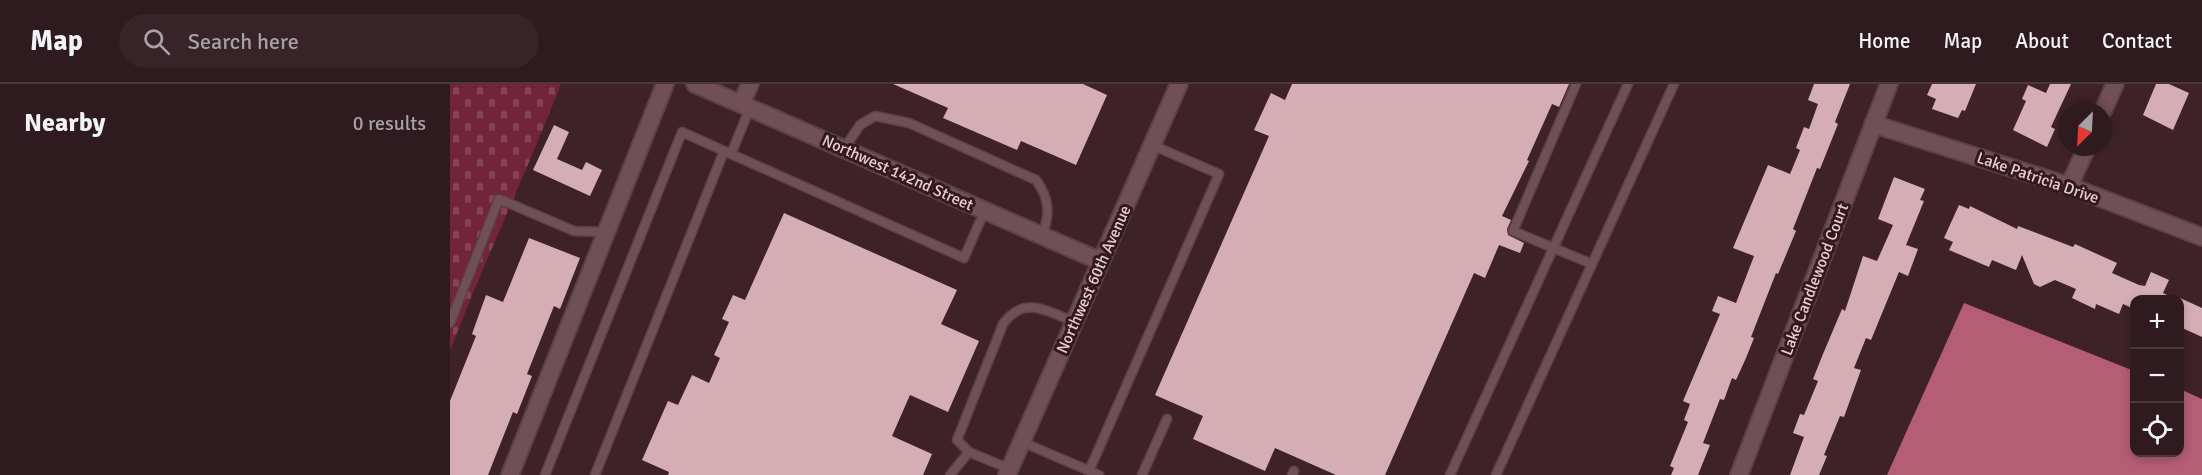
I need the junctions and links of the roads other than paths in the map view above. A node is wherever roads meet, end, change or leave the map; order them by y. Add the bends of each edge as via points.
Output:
1 (665, 84) edge
2 (695, 84) edge
3 (750, 84) edge
4 (1179, 84) edge
5 (1576, 84) edge
6 (1628, 84) edge
7 (1674, 84) edge
8 (1889, 84) edge
9 (2115, 84) edge
10 (2107, 102) edge
11 (746, 106) junction
12 (1873, 124) junction
13 (1152, 145) junction
14 (844, 149) junction
15 (727, 152) junction
16 (2083, 156) edge
17 (2069, 186) junction
18 (985, 210) junction
19 (607, 232) junction
20 (1042, 236) junction
21 (2202, 237) edge
22 (1553, 248) junction
23 (1100, 261) junction
24 (1592, 264) junction
25 (454, 299) edge
26 (1075, 321) junction
27 (450, 323) edge
28 (1167, 419) dead end
29 (1022, 442) junction
30 (969, 452) junction
31 (1089, 471) junction
32 (1008, 472) edge
33 (510, 475) edge
34 (545, 475) edge
35 (595, 475) edge
36 (950, 475) edge
37 (1099, 475) edge
38 (1142, 475) edge
39 (1450, 475) edge
40 (1496, 475) edge
41 (1739, 475) edge

1 - 19 street
2 - 11 street, Northwest 142nd Street
3 - 11 street
4 - 13 street, Northwest 60th Avenue
5 - 22 lane via 1513,231
6 - 22 lane
7 - 24 lane
8 - 12 street, Lake Candlewood Court
9 - 10 street
11 - 14 street, Northwest 142nd Street
11 - 15 lane
12 - 17 street, Lake Patricia Drive
12 - 41 street, Lake Candlewood Court
13 - 23 street, Northwest 60th Avenue
13 - 31 lane via 1219,174
14 - 18 street, Northwest 142nd Street
14 - 20 lane via 860,125 875,116 920,128 1036,180 1049,207
15 - 18 lane via 964,258
15 - 34 lane via 682,132
15 - 35 lane
16 - 17 street
17 - 21 street, Lake Patricia Drive
18 - 20 street, Northwest 142nd Street
19 - 25 lane via 574,231 499,199
19 - 33 street
20 - 23 street, Northwest 142nd Street
22 - 24 lane
22 - 39 lane
23 - 26 street, Northwest 60th Avenue
24 - 40 lane
25 - 27 lane
26 - 29 street, Northwest 60th Avenue
26 - 30 lane via 1023,306 1012,311 1003,324 957,440
28 - 38 lane
29 - 31 lane
29 - 32 street, Northwest 60th Avenue
30 - 32 lane
30 - 36 lane
31 - 37 lane

